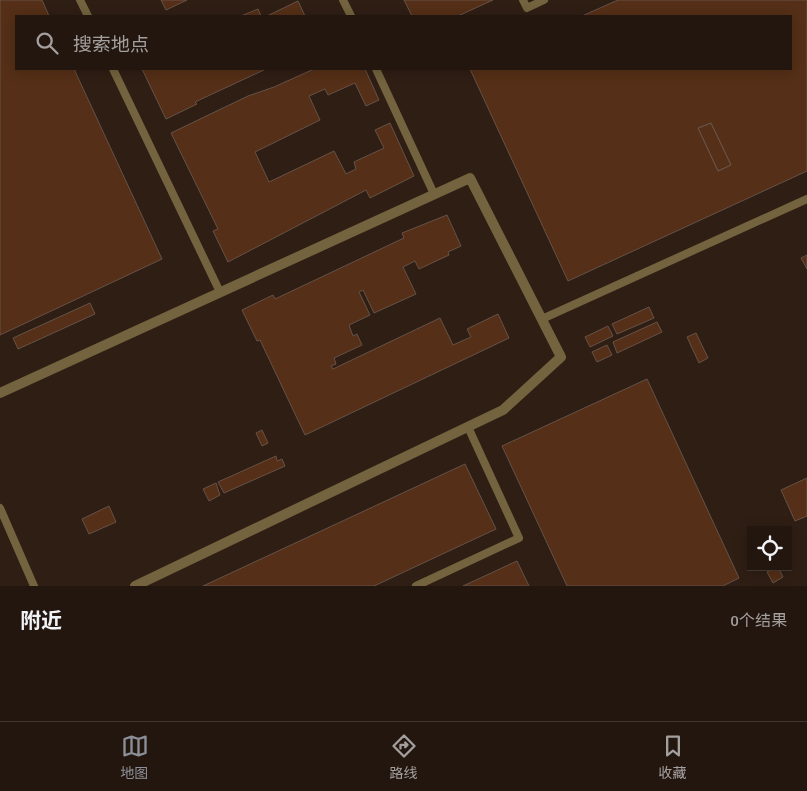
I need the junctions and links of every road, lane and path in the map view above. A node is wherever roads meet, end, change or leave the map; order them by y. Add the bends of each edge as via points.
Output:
1 (80, 0) edge
2 (344, 0) edge
3 (523, 0) edge
4 (544, 0) edge
5 (88, 15) edge
6 (351, 15) edge
7 (113, 70) edge
8 (376, 70) edge
9 (434, 194) junction
10 (807, 199) edge
11 (220, 292) junction
12 (542, 319) junction
13 (0, 393) edge
14 (468, 427) junction
15 (0, 508) edge
16 (34, 586) edge
17 (135, 586) edge
18 (416, 586) edge

1 - 5 lane
2 - 6 lane
3 - 4 lane via 526,8
7 - 11 lane
8 - 9 lane
9 - 11 street
9 - 12 street via 470,178
10 - 12 lane
11 - 13 street
12 - 14 street via 561,356 503,410
14 - 17 street
14 - 18 lane via 519,538
15 - 16 lane

